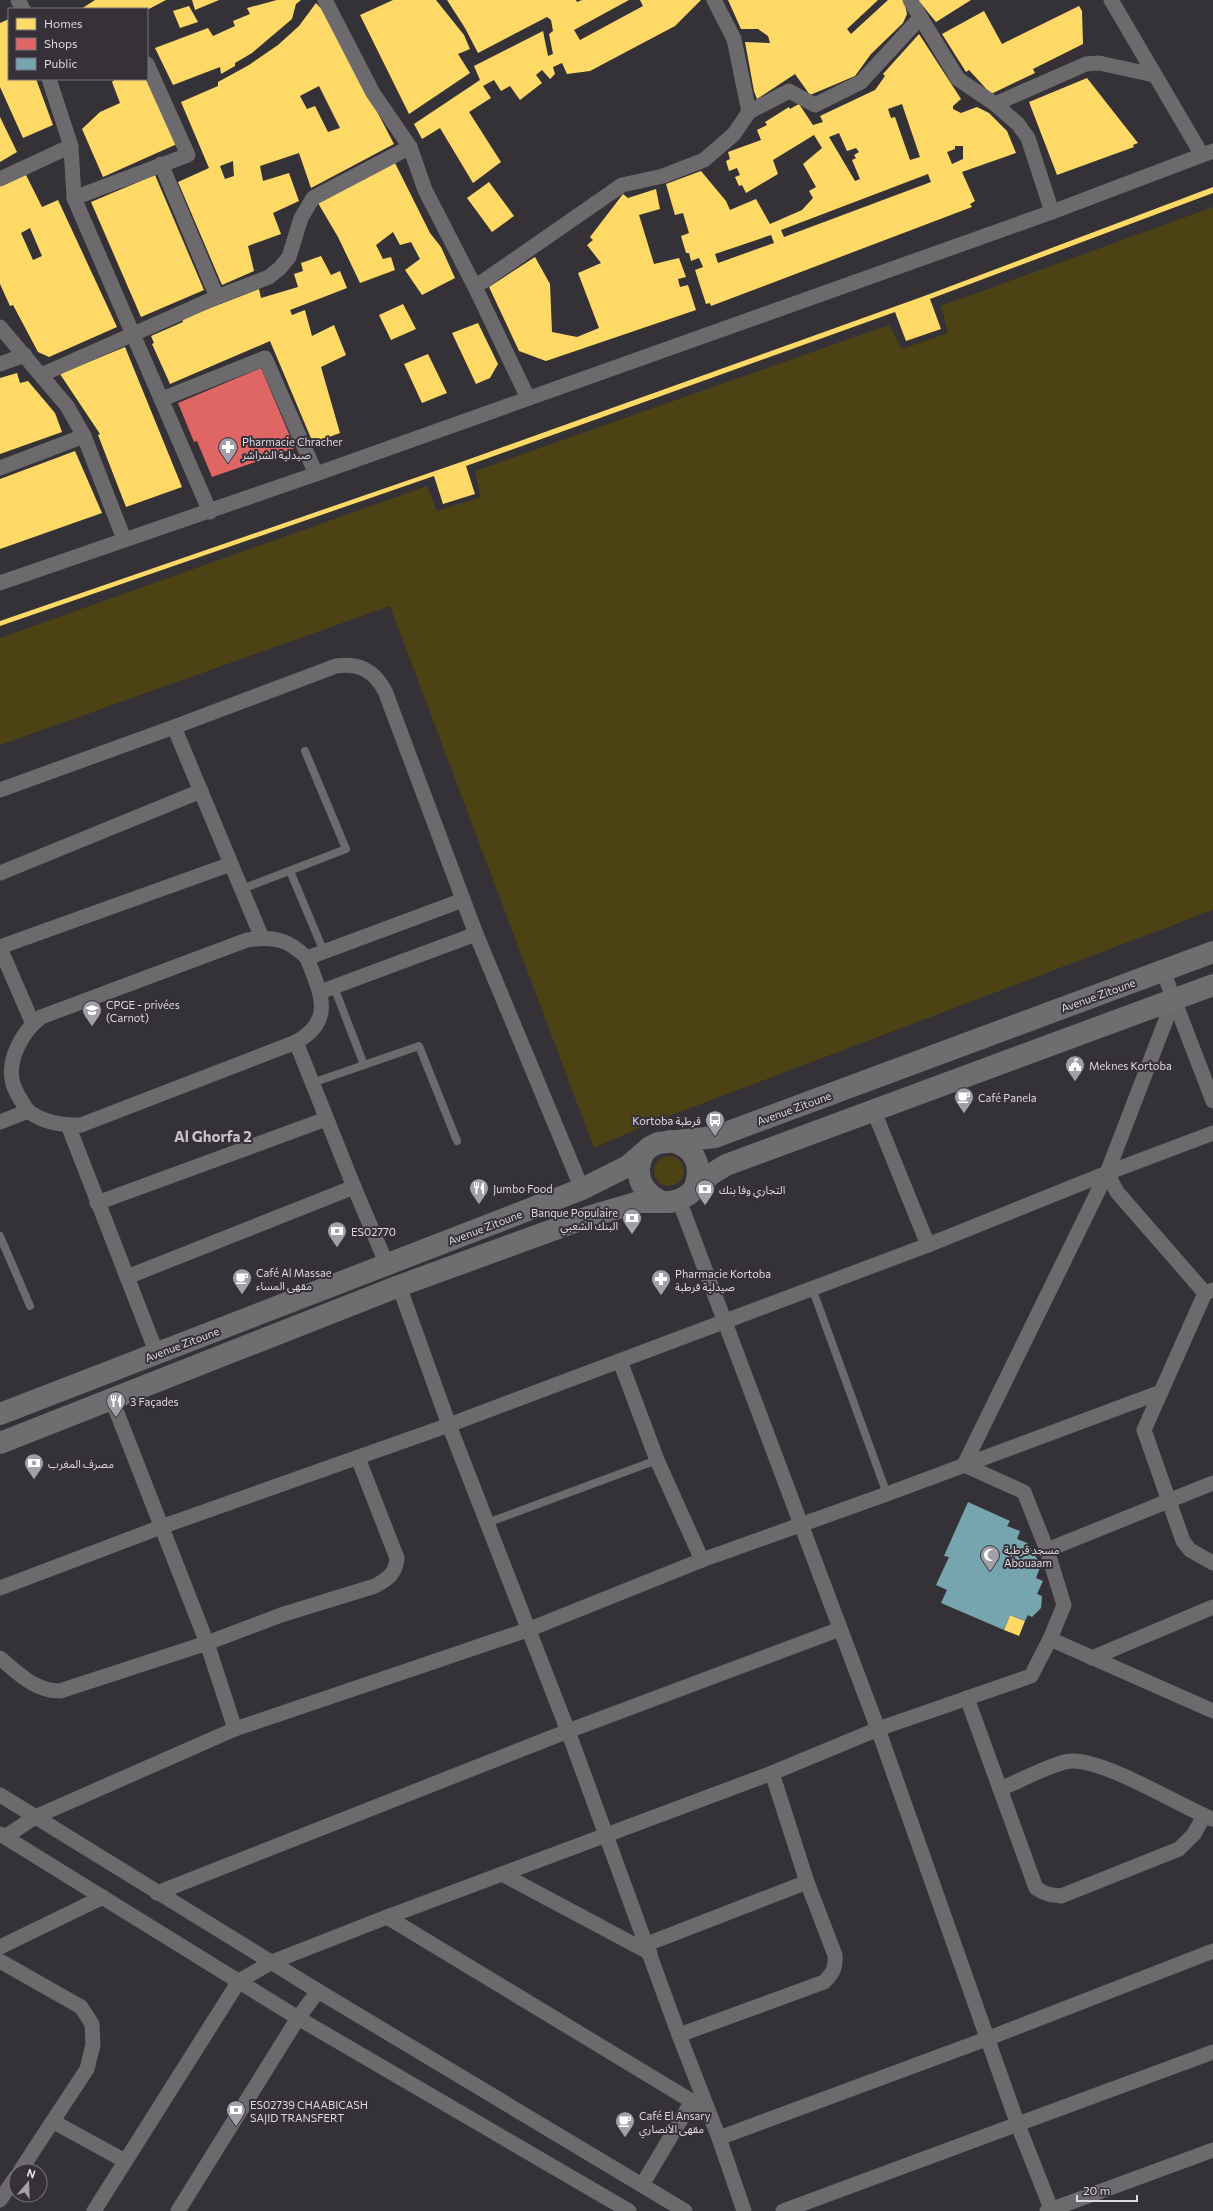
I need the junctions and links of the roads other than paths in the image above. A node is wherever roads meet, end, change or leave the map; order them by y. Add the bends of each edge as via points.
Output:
1 (325, 0) edge
2 (714, 0) edge
3 (910, 0) edge
4 (1111, 0) edge
5 (920, 18) junction
6 (148, 66) edge
7 (1154, 75) junction
8 (49, 80) edge
9 (995, 104) junction
10 (749, 112) junction
11 (70, 146) junction
12 (410, 147) junction
13 (1208, 153) edge
14 (161, 164) junction
15 (0, 179) edge
16 (74, 198) junction
17 (1052, 212) junction
18 (475, 287) junction
19 (217, 297) junction
20 (0, 327) edge
21 (134, 335) junction
22 (25, 355) junction
23 (0, 364) edge
24 (41, 375) junction
25 (528, 398) junction
26 (162, 399) junction
27 (84, 436) junction
28 (0, 468) edge
29 (316, 474) junction
30 (210, 512) junction
31 (124, 540) junction
32 (0, 583) edge
33 (174, 727) junction
34 (306, 751) dead end
35 (0, 790) edge
36 (201, 791) junction
37 (232, 864) junction
38 (290, 871) junction
39 (0, 873) edge
40 (242, 889) junction
41 (463, 900) junction
42 (476, 934) junction
43 (262, 938) junction
44 (0, 948) edge
45 (324, 952) junction
46 (1213, 952) edge
47 (307, 958) junction
48 (1163, 971) junction
49 (1213, 984) edge
50 (327, 989) junction
51 (1174, 999) junction
52 (32, 1024) junction
53 (296, 1042) junction
54 (364, 1065) junction
55 (6, 1068) edge
56 (312, 1083) junction
57 (1213, 1101) edge
58 (873, 1109) junction
59 (28, 1111) junction
60 (326, 1119) junction
61 (0, 1122) edge
62 (68, 1125) junction
63 (1213, 1133) edge
64 (457, 1141) dead end
65 (669, 1141) junction
66 (643, 1154) junction
67 (1107, 1173) junction
68 (354, 1187) junction
69 (582, 1190) junction
70 (678, 1196) junction
71 (97, 1203) junction
72 (0, 1236) edge
73 (928, 1245) junction
74 (387, 1265) junction
75 (127, 1277) junction
76 (399, 1286) junction
77 (812, 1288) junction
78 (1209, 1292) edge
79 (30, 1306) dead end
80 (724, 1321) junction
81 (157, 1354) junction
82 (620, 1362) junction
83 (1160, 1392) junction
84 (112, 1400) junction
85 (0, 1414) edge
86 (449, 1425) junction
87 (0, 1443) edge
88 (358, 1458) junction
89 (657, 1460) junction
90 (964, 1465) junction
91 (1213, 1483) edge
92 (887, 1494) junction
93 (1169, 1502) junction
94 (487, 1523) junction
95 (801, 1524) junction
96 (161, 1527) junction
97 (1047, 1550) junction
98 (702, 1560) junction
99 (1213, 1563) edge
100 (0, 1588) edge
101 (1213, 1607) edge
102 (530, 1629) junction
103 (840, 1629) junction
104 (1050, 1639) junction
105 (207, 1643) junction
106 (0, 1658) edge
107 (1092, 1658) junction
108 (967, 1698) junction
109 (1213, 1710) edge
110 (235, 1729) junction
111 (878, 1729) junction
112 (568, 1731) junction
113 (772, 1773) junction
114 (1000, 1790) junction
115 (0, 1795) edge
116 (35, 1816) junction
117 (1208, 1818) edge
118 (606, 1834) junction
119 (3, 1835) edge
120 (502, 1874) junction
121 (807, 1882) junction
122 (157, 1892) junction
123 (103, 1897) junction
124 (387, 1917) junction
125 (0, 1947) edge
126 (648, 1949) junction
127 (1213, 1951) edge
128 (0, 1961) edge
129 (272, 1962) junction
130 (239, 1981) junction
131 (318, 1991) junction
132 (298, 2018) junction
133 (679, 2035) junction
134 (989, 2038) junction
135 (1213, 2052) edge
136 (692, 2101) junction
137 (708, 2110) junction
138 (54, 2122) junction
139 (1018, 2125) junction
140 (719, 2138) junction
141 (1213, 2150) edge
142 (125, 2161) junction
143 (26, 2163) edge
144 (642, 2185) junction
145 (8, 2188) edge
146 (0, 2200) edge
147 (1050, 2210) edge
148 (94, 2211) edge
149 (178, 2211) edge
150 (629, 2211) edge
151 (685, 2211) edge
152 (744, 2211) edge
153 (783, 2211) edge

1 - 12 street via 373,93
2 - 10 street via 734,39
3 - 5 street
4 - 7 street
5 - 9 street via 958,79
5 - 10 street via 860,82 814,105 789,91
6 - 14 street via 188,155
7 - 9 street via 1100,63 1086,64
7 - 13 street
8 - 11 street
9 - 17 street via 1018,124 1028,138
10 - 18 street via 734,134 704,160 663,176 622,185
11 - 15 street
11 - 16 street
12 - 18 street via 425,190
12 - 19 street via 313,198 301,218 289,257 280,268 269,277
13 - 17 street
14 - 16 street
14 - 19 street
16 - 21 street
17 - 25 street
18 - 25 street
19 - 21 street
20 - 22 street
21 - 24 street
21 - 26 street
22 - 23 street
22 - 24 street
24 - 27 street via 67,406
25 - 29 street
26 - 29 street via 265,358
26 - 30 street
27 - 28 street
27 - 31 street
29 - 30 street
30 - 31 street
31 - 32 street
33 - 35 street
33 - 36 street
33 - 41 street via 336,666 348,664 370,671 385,691
34 - 38 lane via 346,849
36 - 37 street
36 - 39 street
37 - 40 street
37 - 44 street
38 - 40 lane
38 - 45 lane
40 - 43 street
41 - 42 street
41 - 45 street
42 - 50 street
42 - 69 street
43 - 47 street via 288,941
43 - 52 street via 247,940 41,1017
44 - 52 street
45 - 47 street
46 - 48 main road, Avenue Zitoune
47 - 50 street
48 - 51 street
48 - 65 main road, Avenue Zitoune via 715,1137
49 - 51 main road
50 - 53 street via 317,1026 310,1034
50 - 54 lane
51 - 57 street
51 - 58 main road
51 - 67 street
52 - 55 street
53 - 56 street
53 - 62 street via 81,1125
54 - 56 lane
54 - 64 lane via 419,1046
55 - 59 street via 18,1097
56 - 60 street
58 - 70 main road via 726,1165
58 - 73 street
59 - 61 street
59 - 62 street via 44,1120
60 - 68 street
60 - 71 street
62 - 71 street
63 - 67 street
65 - 66 main road, Avenue Zitoune via 658,1142
65 - 70 main road via 684,1146 695,1156 699,1166 699,1177
66 - 69 main road, Avenue Zitoune via 622,1170
66 - 70 main road via 639,1162 640,1182 648,1194
67 - 73 street
67 - 78 street via 1117,1192
67 - 90 street
68 - 74 street
68 - 75 street
69 - 74 main road, Avenue Zitoune
70 - 76 main road via 639,1202 591,1216
70 - 80 street
71 - 75 street
72 - 79 lane
73 - 77 street
74 - 81 main road, Avenue Zitoune
75 - 81 street
76 - 84 main road
76 - 86 street
77 - 80 street
77 - 92 lane
78 - 83 street
80 - 82 street
80 - 95 street
81 - 85 main road, Avenue Zitoune
82 - 86 street
82 - 89 street
83 - 90 street
83 - 93 street via 1144,1430
84 - 87 main road
84 - 96 street
86 - 88 street
86 - 94 street
88 - 96 street
88 - 105 street via 397,1558 397,1568 392,1575 375,1586 281,1615
89 - 94 lane
89 - 98 street
90 - 92 street
90 - 97 street via 1024,1492
91 - 93 street
92 - 95 street
93 - 97 street
93 - 99 street via 1183,1542 1190,1550
94 - 102 street
95 - 98 street
95 - 103 street
96 - 100 street
96 - 105 street
97 - 104 street via 1064,1605
98 - 102 street
101 - 107 street
102 - 110 street
102 - 112 street
103 - 111 street
103 - 112 street
104 - 107 street
104 - 108 street via 1030,1676
105 - 106 street via 60,1691 49,1691 26,1681
105 - 110 street
107 - 109 street
108 - 111 street
108 - 114 street
110 - 116 street
111 - 113 street
111 - 134 street
112 - 118 street
112 - 122 street
113 - 118 street
113 - 121 street
114 - 117 street via 1057,1765 1070,1761 1085,1762 1109,1770
114 - 117 street via 1036,1888 1050,1896 1061,1896 1179,1849
115 - 116 street
116 - 119 street
116 - 122 street
118 - 120 street
118 - 126 street
119 - 123 street
120 - 124 street
120 - 126 street
121 - 126 street
121 - 133 street via 835,1955 836,1965 833,1973 824,1982
122 - 129 street
123 - 125 street
123 - 130 street
124 - 129 street
124 - 136 street
126 - 133 street
127 - 134 street
128 - 138 street via 81,2007 92,2024 93,2045 87,2069
129 - 130 street
129 - 131 street
130 - 132 street
130 - 142 street
131 - 132 street
131 - 144 street
132 - 149 street
132 - 150 street
133 - 137 street
134 - 139 street
134 - 140 street
135 - 139 street
136 - 137 street
136 - 144 street
137 - 140 street
138 - 142 street
138 - 143 street
139 - 147 street
139 - 153 street
140 - 152 street
141 - 147 street
142 - 148 street
144 - 151 street
145 - 146 street

